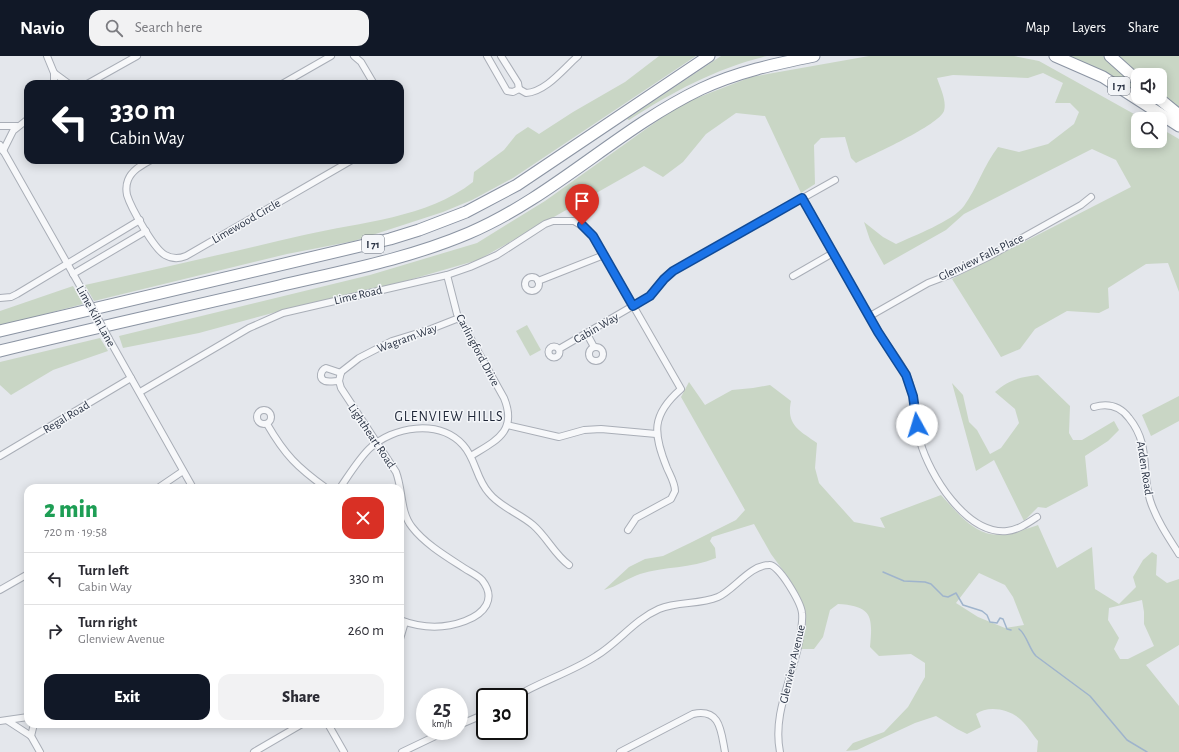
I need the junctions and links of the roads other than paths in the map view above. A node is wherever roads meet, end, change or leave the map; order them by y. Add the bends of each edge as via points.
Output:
1 (47, 56) edge
2 (137, 56) edge
3 (331, 56) edge
4 (354, 56) edge
5 (487, 56) edge
6 (501, 56) edge
7 (578, 56) edge
8 (791, 56) edge
9 (814, 56) edge
10 (1055, 56) edge
11 (1110, 56) edge
12 (707, 57) edge
13 (742, 72) junction
14 (54, 73) junction
15 (1131, 75) edge
16 (54, 80) edge
17 (64, 80) edge
18 (94, 80) edge
19 (289, 80) edge
20 (372, 80) edge
21 (519, 89) junction
22 (1165, 104) edge
23 (1179, 115) edge
24 (24, 122) edge
25 (0, 126) edge
26 (17, 126) junction
27 (1179, 126) edge
28 (2, 151) edge
29 (145, 164) edge
30 (345, 164) edge
31 (835, 180) dead end
32 (1091, 197) dead end
33 (802, 198) junction
34 (140, 220) junction
35 (146, 231) junction
36 (833, 253) junction
37 (604, 255) junction
38 (67, 263) junction
39 (73, 274) junction
40 (447, 275) junction
41 (792, 276) dead end
42 (538, 282) dead end
43 (0, 298) edge
44 (633, 306) junction
45 (870, 316) junction
46 (459, 318) junction
47 (0, 331) edge
48 (587, 334) junction
49 (594, 347) dead end
50 (559, 349) dead end
51 (0, 351) edge
52 (340, 377) joint
53 (132, 378) junction
54 (140, 392) junction
55 (1094, 407) dead end
56 (267, 424) dead end
57 (507, 425) junction
58 (656, 434) junction
59 (377, 443) junction
60 (0, 456) edge
61 (471, 456) junction
62 (183, 471) junction
63 (164, 484) edge
64 (191, 484) edge
65 (321, 484) edge
66 (343, 484) edge
67 (401, 484) edge
68 (404, 510) edge
69 (1037, 517) dead end
70 (628, 530) dead end
71 (1179, 554) edge
72 (569, 566) dead end
73 (24, 576) edge
74 (0, 590) edge
75 (404, 621) edge
76 (528, 691) edge
77 (24, 718) edge
78 (0, 721) edge
79 (8, 721) junction
80 (33, 728) edge
81 (295, 728) edge
82 (330, 728) edge
83 (30, 736) junction
84 (427, 740) edge
85 (40, 752) edge
86 (254, 752) edge
87 (344, 752) edge
88 (402, 752) edge
89 (620, 752) edge
90 (725, 752) edge
91 (780, 752) edge

1 - 14 street
2 - 18 street
3 - 19 street
4 - 20 street via 361,62
5 - 21 street via 507,91
6 - 21 street
7 - 21 street via 537,90 526,93
8 - 13 highway via 749,67
9 - 13 highway, I 71
10 - 27 highway, I 71 via 1103,77
11 - 15 highway
12 - 47 highway, I 71 via 517,185 443,222 366,246
13 - 51 highway, I 71 via 699,90 672,105 527,203 448,241 372,264
14 - 16 street
14 - 17 street
22 - 23 highway
24 - 26 street
25 - 26 street
26 - 28 street
28 - 38 street, Lime Kiln Lane
29 - 34 street, Limewood Circle via 135,170 128,181 128,197
30 - 35 street, Limewood Circle via 186,256 177,258 163,254
31 - 33 street, Cabin Way
32 - 45 street, Glenview Falls Place via 988,257 928,283
33 - 36 street
33 - 44 street, Cabin Way via 673,271 650,296
34 - 35 street, Limewood Circle
34 - 38 street
35 - 39 street
36 - 41 street
36 - 45 street
37 - 40 street, Lime Road via 593,236 582,225 568,220 553,221 497,256
37 - 42 street
37 - 44 street
38 - 39 street, Lime Kiln Lane
38 - 43 street via 17,294
39 - 53 street, Lime Kiln Lane, bridge
40 - 46 street, Carlingford Drive
40 - 54 street, Lime Road via 283,313 249,328
44 - 48 street, Cabin Way
44 - 58 street via 681,389 667,402 661,412
45 - 69 street via 906,375 913,396 920,441 941,486 952,500 969,517 997,530 1007,531 1020,527
46 - 52 street, Wagram Way via 380,346 349,365
46 - 57 street, Carlingford Drive via 504,398 508,413
48 - 49 street
48 - 50 street, Cabin Way
52 - 59 street, Lightheart Road via 340,388
53 - 54 street, Lime Kiln Lane
53 - 60 street, Regal Road
54 - 62 street, Lime Kiln Lane
55 - 71 street, Arden Road via 1115,407 1127,415 1136,428 1144,444 1151,502
56 - 65 street via 288,458
57 - 58 street via 559,437 584,430 601,429
57 - 61 street via 497,440
58 - 70 street via 675,487 674,494 671,499 636,518
59 - 61 street via 398,432 417,428 429,429 452,436
59 - 66 street via 366,452
59 - 67 street, Lightheart Road
61 - 72 street via 478,476 489,494 534,526
62 - 63 street
62 - 64 street, Lime Kiln Lane
68 - 75 street, Lightheart Road via 412,527 426,542 481,580 488,593 488,603 479,615 448,626 429,627
73 - 74 street
76 - 91 street, Glenview Avenue via 586,663 650,614 673,605 717,597 748,574 768,565 777,569 797,598 802,614 797,654 777,732
77 - 79 street
78 - 79 street
79 - 83 street
80 - 83 street
81 - 86 street
82 - 87 street
83 - 85 street
84 - 88 street
89 - 90 street via 693,714 700,713 712,715 718,722

